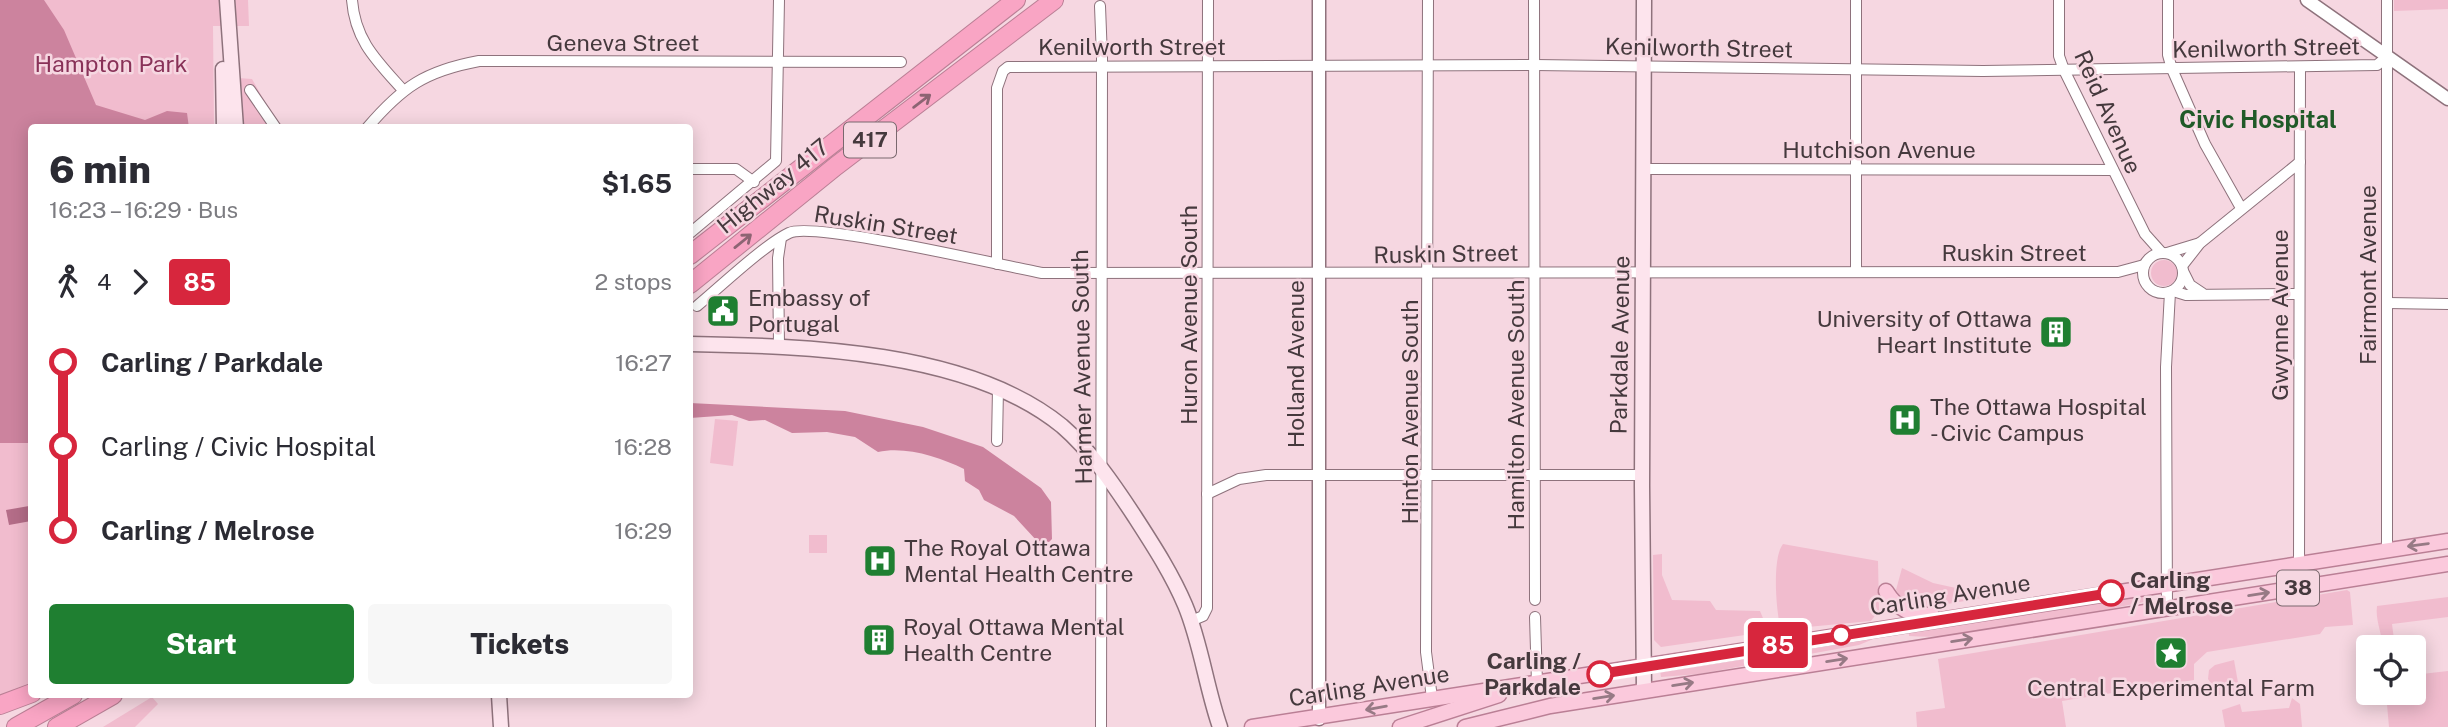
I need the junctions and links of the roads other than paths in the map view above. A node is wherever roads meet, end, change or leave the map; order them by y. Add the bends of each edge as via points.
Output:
1 (352, 0) edge
2 (779, 0) edge
3 (1016, 0) edge
4 (1054, 0) edge
5 (1208, 0) edge
6 (1319, 0) edge
7 (1428, 0) edge
8 (1534, 0) edge
9 (1644, 0) edge
10 (1856, 0) edge
11 (2059, 0) edge
12 (2168, 0) edge
13 (2307, 0) edge
14 (2387, 0) edge
15 (227, 4) edge
16 (1100, 6) dead end
17 (2387, 57) junction
18 (901, 62) dead end
19 (779, 63) junction
20 (1535, 65) junction
21 (1102, 66) junction
22 (1319, 66) junction
23 (1427, 66) junction
24 (1207, 67) junction
25 (1644, 67) junction
26 (2300, 67) junction
27 (1856, 69) junction
28 (2172, 69) junction
29 (2064, 70) junction
30 (402, 89) junction
31 (250, 90) dead end
32 (2448, 99) edge
33 (224, 124) edge
34 (236, 124) edge
35 (273, 124) edge
36 (371, 124) edge
37 (2300, 162) junction
38 (693, 169) edge
39 (1644, 169) junction
40 (1856, 169) junction
41 (2113, 170) junction
42 (754, 182) junction
43 (2241, 208) junction
44 (693, 231) edge
45 (2145, 234) junction
46 (781, 238) junction
47 (2200, 243) junction
48 (693, 253) edge
49 (2164, 253) junction
50 (2146, 263) junction
51 (997, 264) junction
52 (2183, 269) junction
53 (1856, 272) junction
54 (2118, 272) junction
55 (1100, 273) junction
56 (1535, 273) junction
57 (1643, 273) junction
58 (1429, 274) junction
59 (1208, 275) junction
60 (1318, 275) junction
61 (693, 282) edge
62 (2145, 282) junction
63 (2153, 291) junction
64 (2171, 291) junction
65 (2202, 293) junction
66 (2299, 294) junction
67 (2388, 303) junction
68 (2448, 304) edge
69 (697, 306) dead end
70 (2167, 313) junction
71 (693, 344) edge
72 (779, 346) junction
73 (998, 389) junction
74 (997, 441) dead end
75 (1102, 472) junction
76 (1318, 474) junction
77 (1429, 474) junction
78 (1535, 474) junction
79 (1642, 475) junction
80 (1207, 494) junction
81 (2448, 541) edge
82 (2387, 550) junction
83 (2299, 564) junction
84 (2448, 564) edge
85 (2166, 584) junction
86 (1886, 591) dead end
87 (1535, 600) dead end
88 (2167, 608) junction
89 (1971, 615) junction
90 (1535, 617) dead end
91 (1191, 621) junction
92 (1642, 667) junction
93 (1204, 677) junction
94 (1537, 683) junction
95 (1644, 690) junction
96 (28, 694) edge
97 (68, 698) edge
98 (108, 698) edge
99 (499, 698) edge
100 (1432, 698) junction
101 (0, 705) edge
102 (1319, 723) edge
103 (16, 727) edge
104 (57, 727) edge
105 (501, 727) edge
106 (1101, 727) edge
107 (1210, 727) edge
108 (1220, 727) edge
109 (1252, 727) edge
110 (1306, 727) edge
111 (1400, 727) edge
112 (1465, 727) edge

1 - 30 street via 360,38
2 - 19 street
3 - 48 highway, 417
61 -> 4 highway, Highway 417 / 417
5 - 24 street, Huron Avenue South
6 - 22 street, Holland Avenue
7 - 23 street, Hinton Avenue South
8 - 20 street, Hamilton Avenue South
9 - 25 main road, Parkdale Avenue
10 - 27 street
11 - 29 street, Reid Avenue via 2059,56
12 - 28 street
13 - 17 street
14 - 17 street, Fairmont Avenue
15 - 33 main road
15 - 34 main road
16 - 21 street, Harmer Avenue South
17 - 26 street, Kenilworth Street via 2377,65
17 - 32 street
17 - 67 street, Fairmont Avenue
18 - 19 street, Geneva Street
19 - 30 street, Geneva Street via 479,61 441,71
19 - 42 street via 778,158
20 - 23 street, Kenilworth Street
20 - 25 street, Kenilworth Street
20 - 56 street, Hamilton Avenue South
21 - 24 street, Kenilworth Street
21 - 51 street, Kenilworth Street via 1008,67 1003,71 997,88
21 - 55 street, Harmer Avenue South
22 - 23 street, Kenilworth Street
22 - 24 street, Kenilworth Street
22 - 60 street, Holland Avenue
23 - 58 street, Hinton Avenue South
24 - 59 street, Huron Avenue South
25 - 27 street, Kenilworth Street
25 - 39 main road, Parkdale Avenue
26 - 28 street, Kenilworth Street
26 - 37 street, Gwynne Avenue
27 - 29 street, Kenilworth Street
27 - 40 street
28 - 29 street, Kenilworth Street
28 - 43 street via 2205,144
29 - 41 street, Reid Avenue
30 - 36 street, Geneva Street
31 - 35 street
37 - 43 street
37 - 66 street, Gwynne Avenue
38 - 42 street via 736,169
39 - 40 street, Hutchison Avenue
39 - 57 main road, Parkdale Avenue
40 - 41 street, Hutchison Avenue
40 - 53 street
41 - 45 street, Reid Avenue
42 - 44 street
43 - 47 street
45 - 49 street, Reid Avenue
45 - 50 street, Reid Avenue
46 - 51 street, Ruskin Street via 799,230
46 - 69 street, Ruskin Street
46 - 72 street, Ruskin Street
47 - 49 street
47 - 52 street
49 - 50 street
49 - 52 street via 2176,258
50 - 54 street, Ruskin Street
50 - 62 street
51 - 55 street, Ruskin Street via 1042,273
52 - 64 street via 2181,283
52 - 65 street via 2190,285
53 - 54 street, Ruskin Street
53 - 57 street, Ruskin Street
54 - 62 street, Ruskin Street
55 - 59 street, Ruskin Street
55 - 75 street, Harmer Avenue South
56 - 57 street, Ruskin Street
56 - 58 street, Ruskin Street
56 - 78 street, Hamilton Avenue South
57 - 79 main road, Parkdale Avenue
58 - 60 street, Ruskin Street
58 - 77 street, Hinton Avenue South
59 - 60 street, Ruskin Street
59 - 80 street, Huron Avenue South
60 - 76 street, Holland Avenue
62 - 63 street
63 - 64 street
63 - 70 street
64 - 65 street
64 - 70 street
65 - 66 street
66 - 83 street, Gwynne Avenue
67 - 68 street
67 - 82 street, Fairmont Avenue
70 - 85 street
71 - 72 main road
72 - 73 main road via 891,360
73 - 74 street
73 - 75 main road via 1062,426
75 - 91 main road via 1150,539
75 - 106 street, Harmer Avenue South
76 - 77 street
76 - 80 street via 1239,479
76 - 102 street, Holland Avenue
77 - 78 street
77 - 100 street, Hinton Avenue South via 1426,648
78 - 79 street
78 - 87 street, Hamilton Avenue South
79 - 92 main road, Parkdale Avenue
80 - 91 street, Huron Avenue South via 1207,611
81 -> 82 main road, Carling Avenue / 38
82 - 83 main road, Carling Avenue / 38
83 - 85 main road, Carling Avenue / 38
88 -> 84 main road, Carling Avenue / 38
85 - 88 street
85 - 89 main road, Carling Avenue / 38
86 - 89 main road via 1898,607 1912,614
95 -> 88 main road, Carling Avenue / 38
89 - 92 main road, Carling Avenue / 38
90 - 94 street
91 - 93 main road
92 - 94 main road, Carling Avenue / 38
92 - 95 main road, Parkdale Avenue
93 - 107 main road
93 - 108 main road
94 - 100 main road, Carling Avenue / 38
94 - 111 main road
112 -> 95 main road, Carling Avenue / 38 via 1541,707
96 - 101 highway
97 - 103 highway
98 - 104 highway
99 - 105 main road
100 -> 102 main road, Carling Avenue / 38
102 - 109 main road, Carling Avenue / 38
102 - 110 main road

